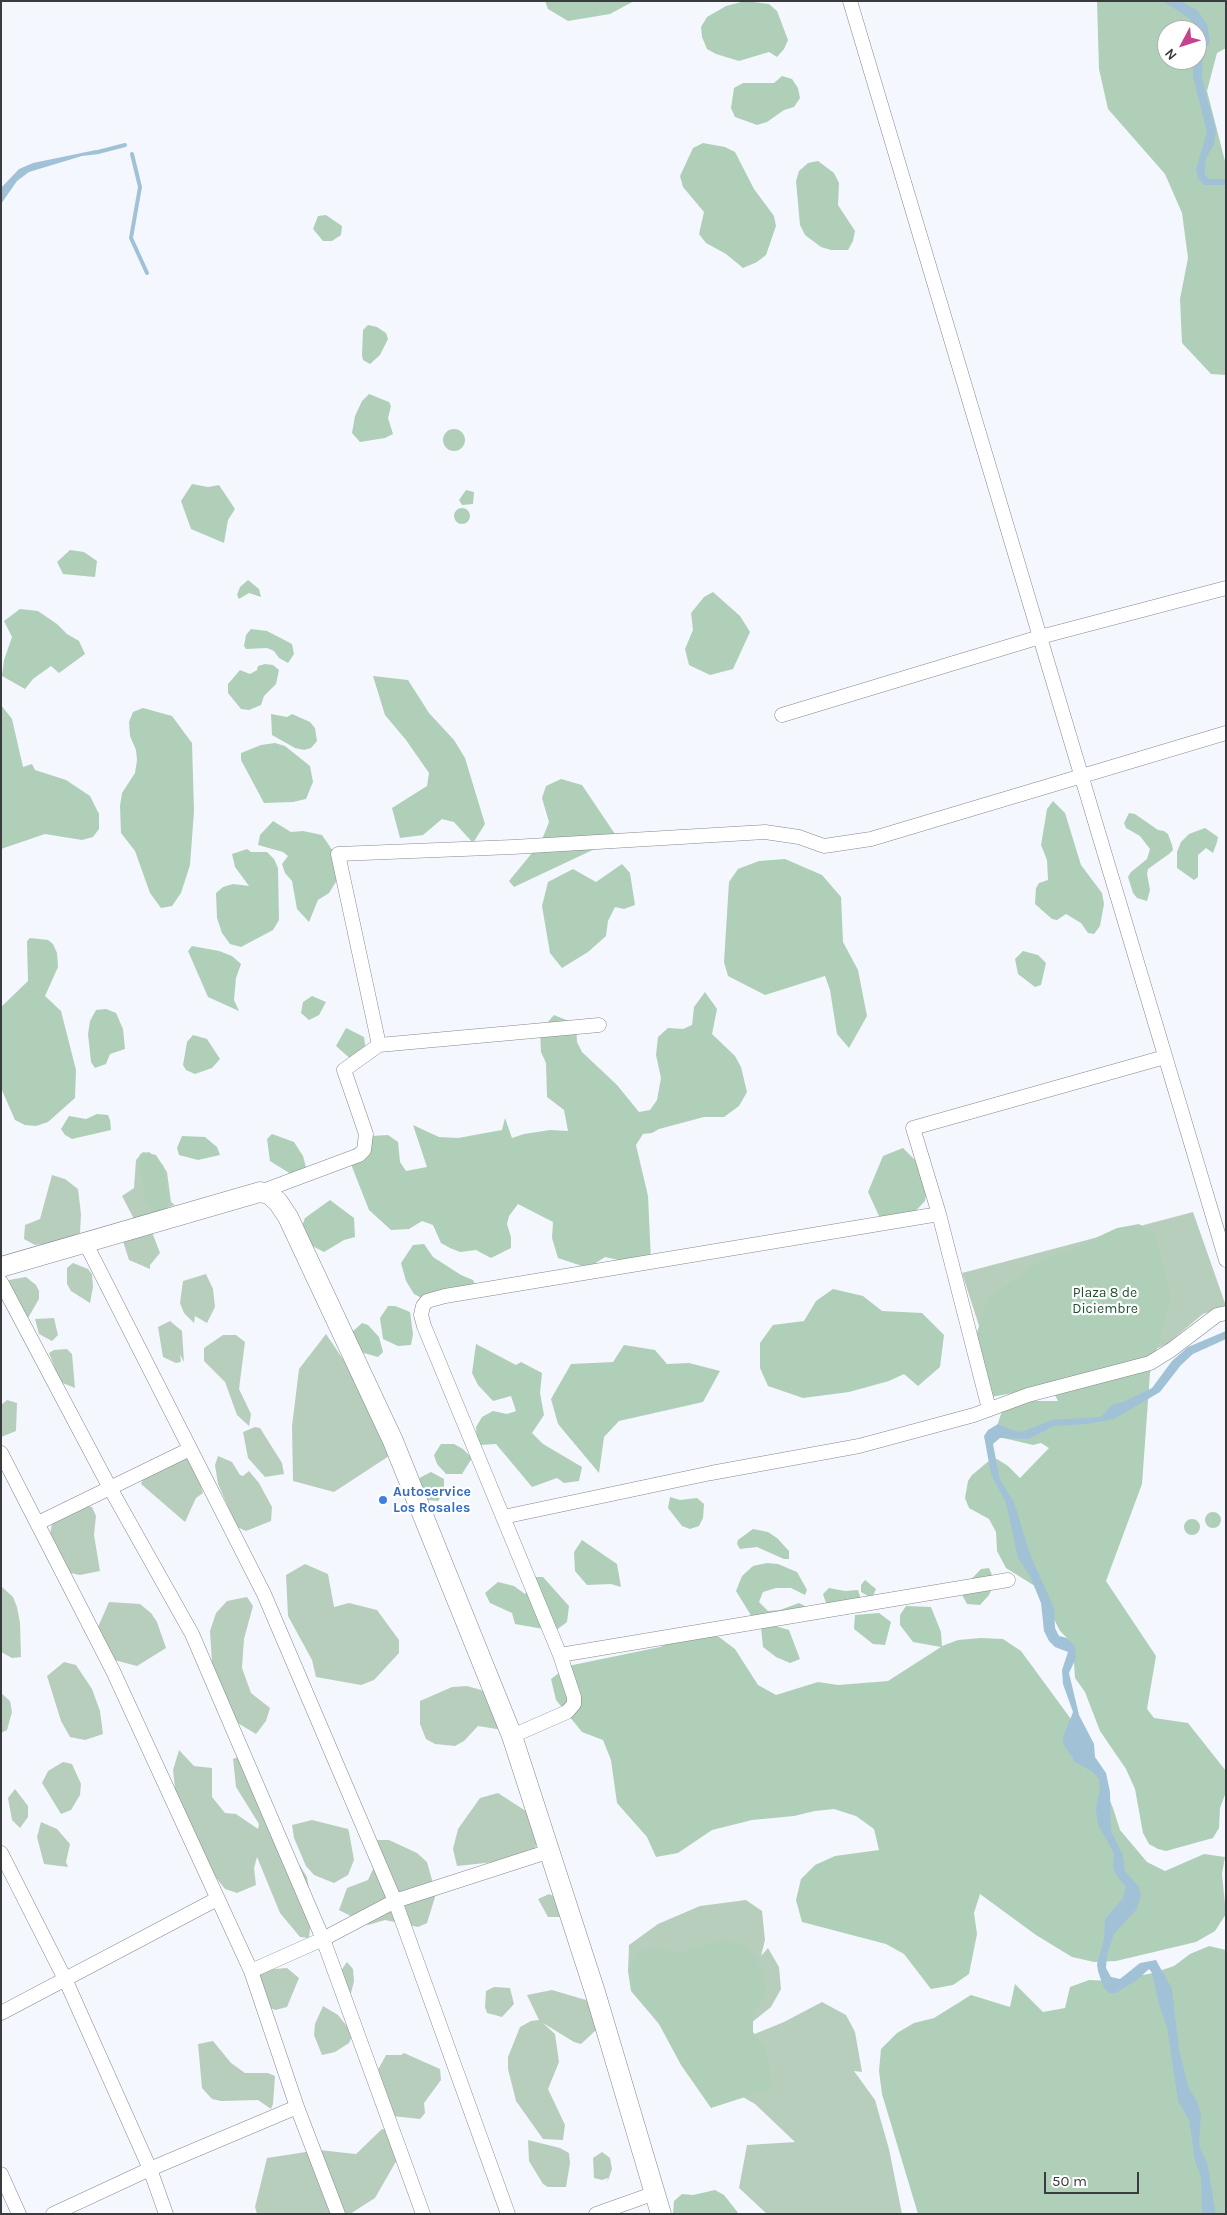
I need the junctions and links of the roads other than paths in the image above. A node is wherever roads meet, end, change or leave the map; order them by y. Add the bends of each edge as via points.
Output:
1 (850, 1) edge
2 (1226, 588) edge
3 (1040, 638) junction
4 (782, 715) dead end
5 (1226, 733) edge
6 (1081, 775) junction
7 (598, 1025) dead end
8 (379, 1045) junction
9 (1165, 1057) junction
10 (260, 1192) junction
11 (939, 1214) junction
12 (85, 1242) junction
13 (1226, 1260) edge
14 (3, 1266) edge
15 (1226, 1313) edge
16 (989, 1409) junction
17 (190, 1449) junction
18 (1, 1453) edge
19 (110, 1488) junction
20 (503, 1517) junction
21 (38, 1523) junction
22 (1008, 1580) dead end
23 (560, 1655) junction
24 (512, 1736) junction
25 (550, 1851) junction
26 (1, 1853) edge
27 (217, 1899) junction
28 (395, 1901) junction
29 (323, 1939) junction
30 (251, 1971) junction
31 (66, 1981) junction
32 (1, 2013) edge
33 (296, 2107) junction
34 (150, 2169) junction
35 (1, 2174) edge
36 (655, 2192) junction
37 (19, 2214) edge
38 (53, 2214) edge
39 (166, 2214) edge
40 (338, 2214) edge
41 (423, 2214) edge
42 (508, 2214) edge
43 (596, 2214) edge
44 (661, 2214) edge

1 - 3 street
2 - 3 street
3 - 4 street
3 - 6 street
5 - 6 street
6 - 8 street via 871,839 824,846 799,837 765,832 338,854
6 - 9 street
7 - 8 street
8 - 10 street via 344,1070 366,1134 364,1150 359,1155
9 - 11 street via 913,1128
9 - 13 street
10 - 12 main road
10 - 24 main road via 276,1199 288,1217 389,1432
11 - 16 street
11 - 20 street via 427,1301 422,1306 424,1326
12 - 14 main road
12 - 17 street
14 - 19 street
15 - 16 street via 1217,1315 1150,1363 1028,1395
16 - 20 street via 859,1446
17 - 19 street
17 - 28 street via 264,1594
18 - 21 street
19 - 21 street
19 - 29 street via 192,1634
20 - 23 street
21 - 27 street via 113,1671
22 - 23 street
23 - 24 street via 574,1697 572,1709
24 - 25 main road
25 - 28 street
25 - 36 main road
26 - 31 street
27 - 30 street
27 - 31 street
28 - 29 street
28 - 42 street
29 - 30 street
29 - 41 street
30 - 33 street
31 - 32 street
31 - 34 street
33 - 34 street
33 - 40 street
34 - 38 street
34 - 39 street
35 - 37 street
36 - 43 street
36 - 44 main road

